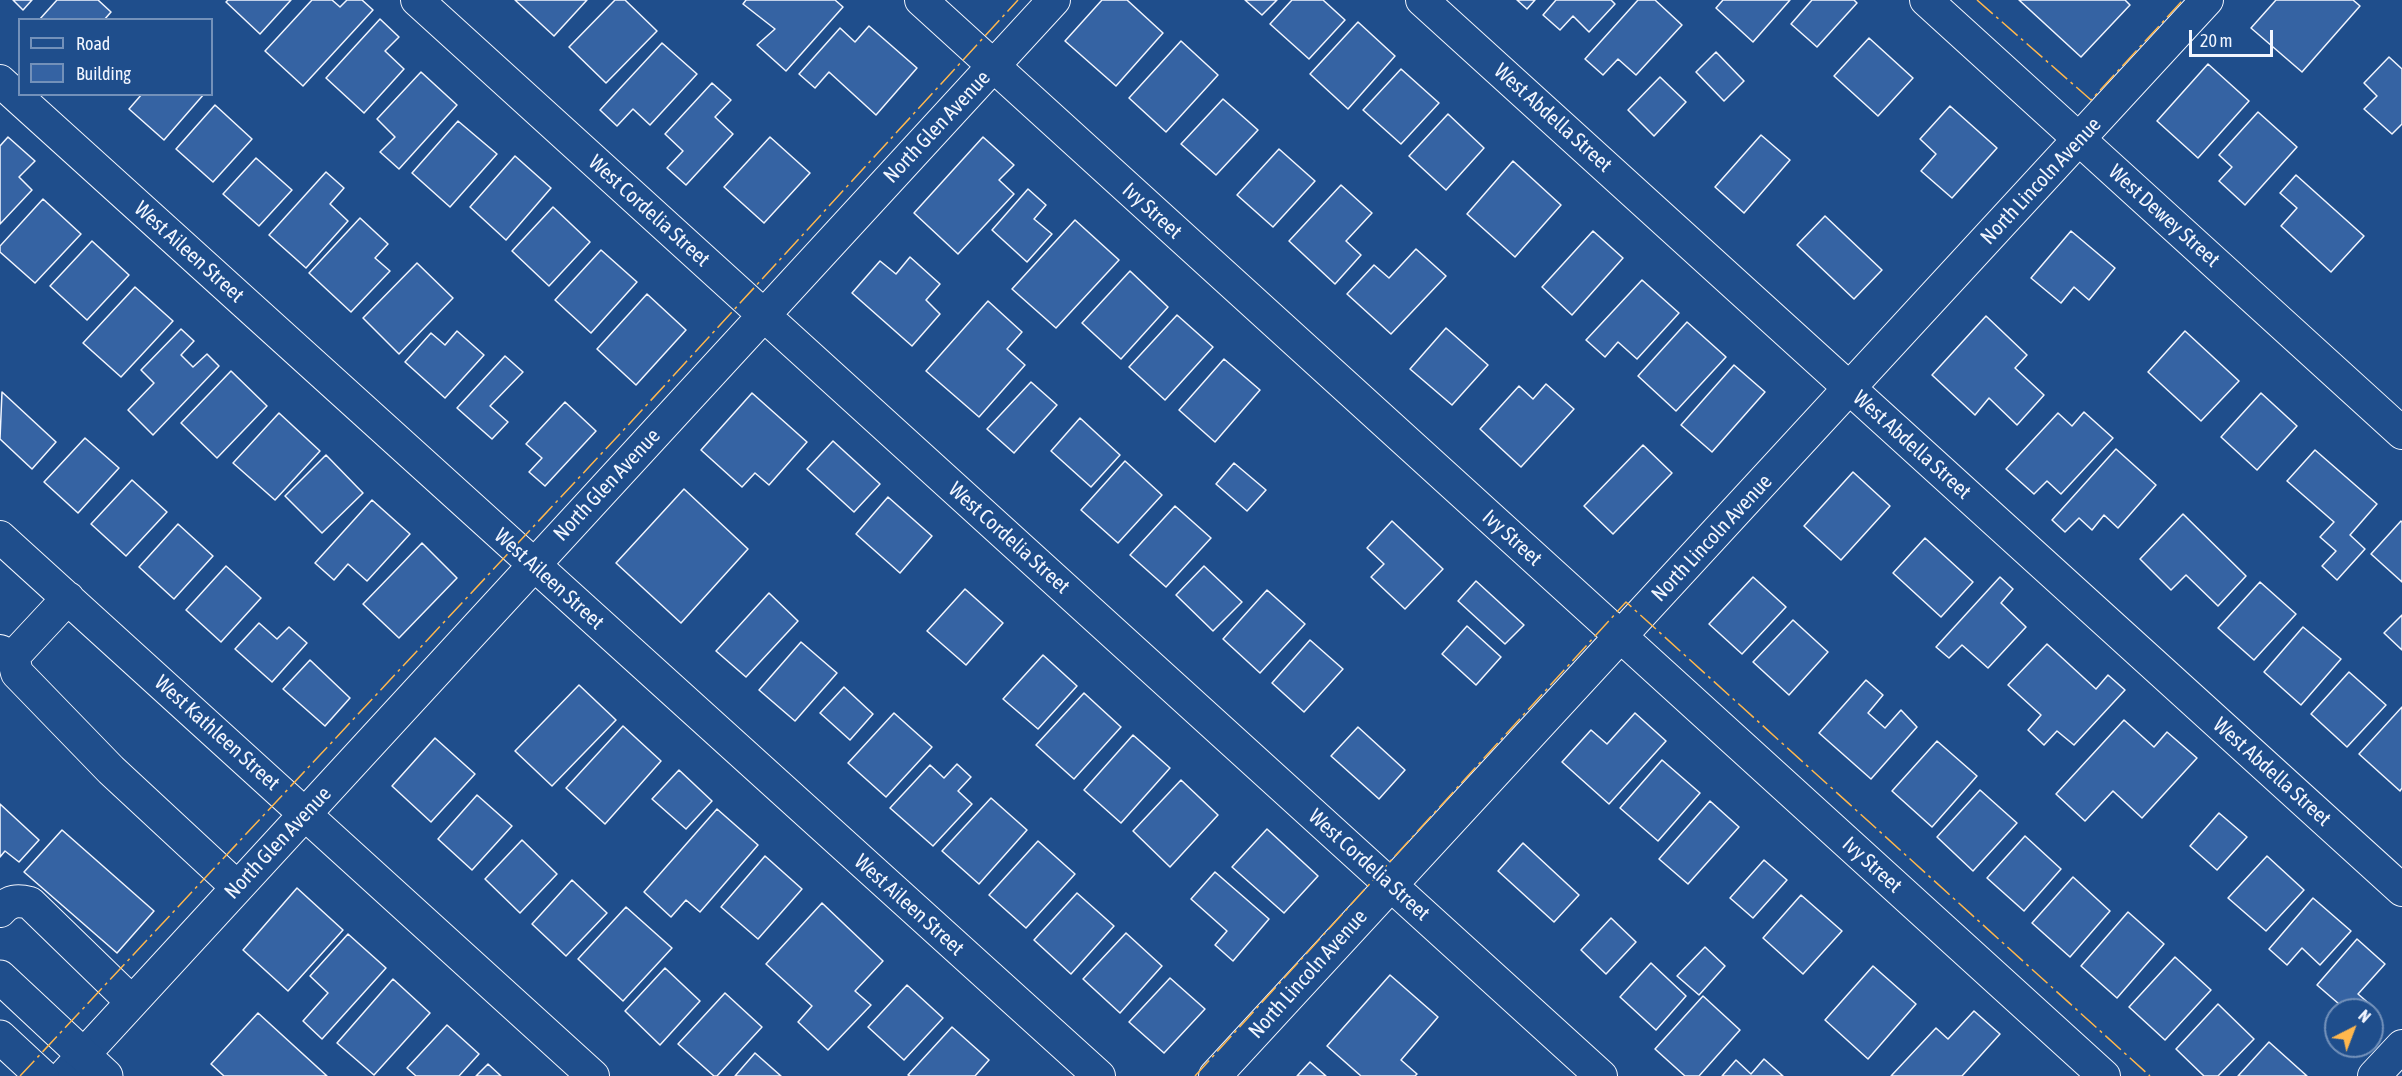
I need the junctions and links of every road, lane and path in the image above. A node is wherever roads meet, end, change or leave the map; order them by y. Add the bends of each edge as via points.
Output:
1 (417, 0) edge
2 (921, 0) edge
3 (1054, 0) edge
4 (1422, 0) edge
5 (1926, 0) edge
6 (2207, 0) edge
7 (993, 66) junction
8 (0, 81) edge
9 (2079, 139) junction
10 (763, 315) junction
11 (1850, 388) junction
12 (2402, 433) edge
13 (0, 537) edge
14 (533, 565) junction
15 (68, 598) junction
16 (1621, 637) junction
17 (6, 654) edge
18 (306, 813) junction
19 (1391, 884) junction
20 (237, 887) junction
21 (2402, 890) edge
22 (0, 910) edge
23 (0, 977) edge
24 (132, 1002) junction
25 (0, 1037) edge
26 (2402, 1046) edge
27 (84, 1069) edge
28 (42, 1076) edge
29 (593, 1076) edge
30 (1099, 1076) edge
31 (1215, 1076) edge
32 (1601, 1076) edge
33 (2103, 1076) edge
34 (2374, 1076) edge

1 - 10 street, West Cordelia Street
2 - 7 street, Ivy Street
3 - 7 street, North Glen Avenue
4 - 11 street, West Abdella Street
5 - 9 street, West Dewey Street
6 - 9 street, North Lincoln Avenue
7 - 10 street, North Glen Avenue
7 - 16 street, Ivy Street
8 - 14 street, West Aileen Street
9 - 11 street, North Lincoln Avenue
9 - 12 street, West Dewey Street
10 - 14 street, North Glen Avenue
10 - 19 street, West Cordelia Street
11 - 16 street, North Lincoln Avenue
11 - 21 street, West Abdella Street
13 - 15 street, West Kathleen Street
14 - 18 street, North Glen Avenue
14 - 30 street, West Aileen Street
15 - 17 street
15 - 18 street, West Kathleen Street
16 - 19 street, North Lincoln Avenue
16 - 33 street, Ivy Street
17 - 20 street via 17,673 111,770
18 - 20 street, North Glen Avenue
18 - 29 street, West Kathleen Street
19 - 31 street, North Lincoln Avenue
19 - 32 street, West Cordelia Street
20 - 24 street, North Glen Avenue
22 - 24 street via 17,900 30,903
23 - 27 main road
24 - 27 street, North Glen Avenue
25 - 28 main road
26 - 34 street

